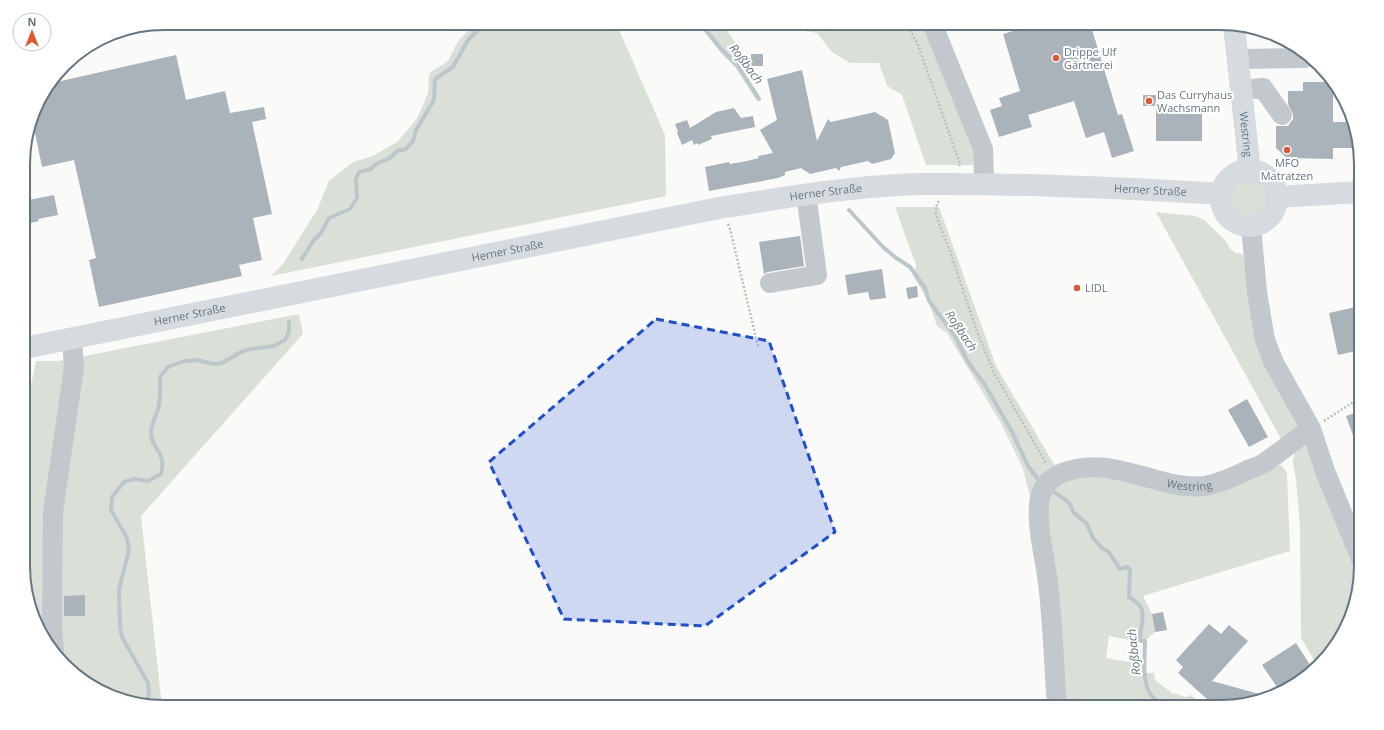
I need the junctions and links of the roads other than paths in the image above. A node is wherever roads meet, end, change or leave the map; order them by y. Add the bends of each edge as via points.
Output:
1 (935, 30) edge
2 (1235, 31) edge
3 (1302, 58) edge
4 (1238, 59) junction
5 (1240, 90) junction
6 (1282, 115) dead end
7 (1250, 171) junction
8 (984, 184) junction
9 (1354, 192) edge
10 (806, 194) junction
11 (1221, 194) junction
12 (1277, 197) junction
13 (1251, 226) junction
14 (770, 283) dead end
15 (72, 338) junction
16 (30, 347) edge
17 (1311, 429) junction
18 (1354, 543) edge
19 (53, 640) edge
20 (1056, 700) edge

1 - 8 street via 983,149
2 - 4 main road, Westring
3 - 4 street
4 - 5 main road, Westring
5 - 6 street via 1263,88
5 - 7 main road, Westring
7 - 11 main road via 1243,171 1228,179
7 - 12 main road via 1258,172 1270,180
8 - 10 main road, Herner Straße via 922,184
8 - 11 main road, Herner Straße via 1082,186
9 - 12 main road
10 - 14 street via 817,275
10 - 15 main road, Herner Straße via 719,208
11 - 13 main road via 1222,206 1228,217 1237,224
12 - 13 main road via 1271,215 1265,221
13 - 17 street via 1264,340
15 - 16 main road, Herner Straße
15 - 19 street via 74,367 53,512
17 - 18 street
17 - 20 street, Westring via 1265,462 1226,480 1204,486 1179,486 1096,467 1074,469 1047,482 1039,505 1039,527 1048,584

